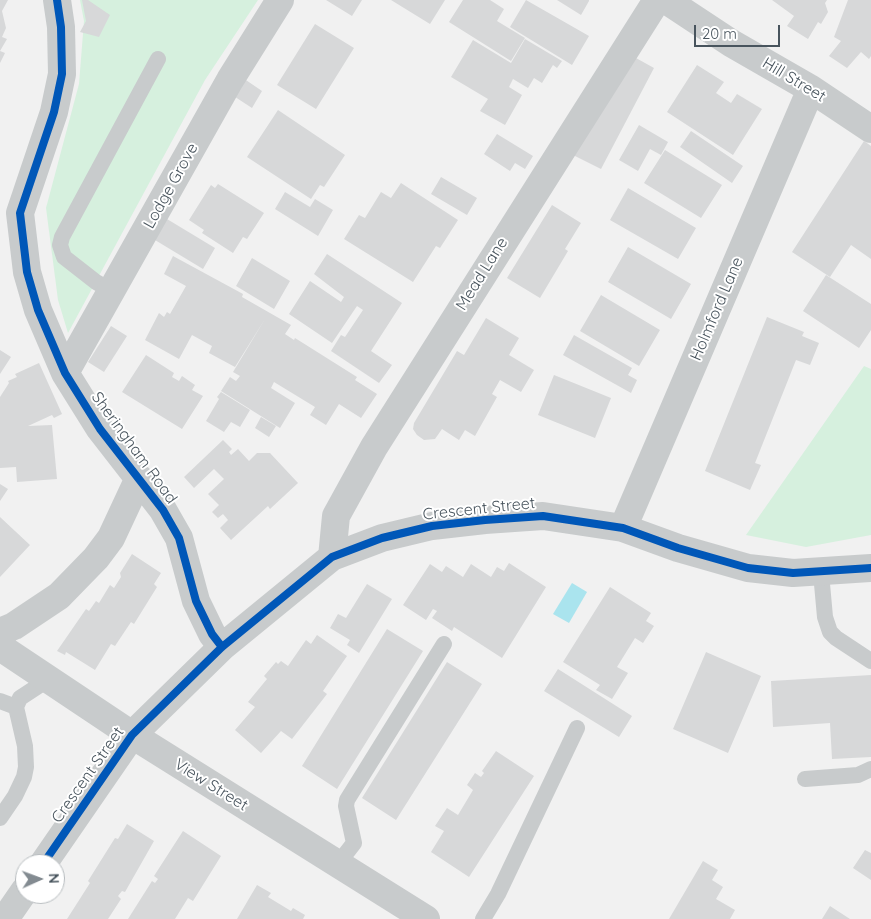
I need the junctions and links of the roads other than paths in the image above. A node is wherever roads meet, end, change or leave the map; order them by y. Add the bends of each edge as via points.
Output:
1 (57, 0) edge
2 (280, 0) edge
3 (656, 0) edge
4 (666, 0) edge
5 (158, 59) dead end
6 (811, 89) junction
7 (871, 129) edge
8 (10, 206) edge
9 (112, 291) junction
10 (65, 373) junction
11 (139, 478) junction
12 (623, 528) junction
13 (332, 557) junction
14 (870, 569) edge
15 (821, 572) junction
16 (0, 632) edge
17 (444, 644) dead end
18 (0, 646) edge
19 (222, 647) junction
20 (871, 661) edge
21 (49, 679) junction
22 (0, 701) edge
23 (16, 707) junction
24 (577, 728) dead end
25 (132, 735) junction
26 (871, 768) edge
27 (804, 779) dead end
28 (0, 818) edge
29 (50, 854) edge
30 (337, 866) junction
31 (15, 902) edge
32 (4, 915) edge
33 (426, 919) edge
34 (483, 919) edge

1 - 8 street, Sheringham Road via 62,74 54,112
2 - 9 street, Lodge Grove via 230,80
3 - 13 street, Mead Lane via 374,447 336,516
4 - 6 street, Hill Street via 731,43
5 - 9 lane via 60,245 64,257
6 - 7 street, Hill Street
6 - 12 street, Holmford Lane
8 - 10 street, Sheringham Road via 38,310
9 - 10 street, Lodge Grove
10 - 11 street, Sheringham Road via 100,429
11 - 16 street via 111,538 90,564 59,596
11 - 19 street, Sheringham Road via 179,538 196,601
12 - 13 street, Crescent Street via 543,516 485,520 432,526 382,538
12 - 15 street, Crescent Street via 748,568 794,574
13 - 19 street, Crescent Street
14 - 15 street, Crescent Street
15 - 20 lane via 825,617 830,632
17 - 30 lane via 347,800 354,843
18 - 21 street, View Street
19 - 25 street, Crescent Street
21 - 23 lane via 20,698
21 - 25 street, View Street
22 - 23 lane
23 - 28 lane via 26,767 15,796
24 - 34 lane
25 - 29 street, Crescent Street
25 - 30 street, View Street
26 - 27 lane via 858,775
30 - 33 street, View Street
31 - 32 street

